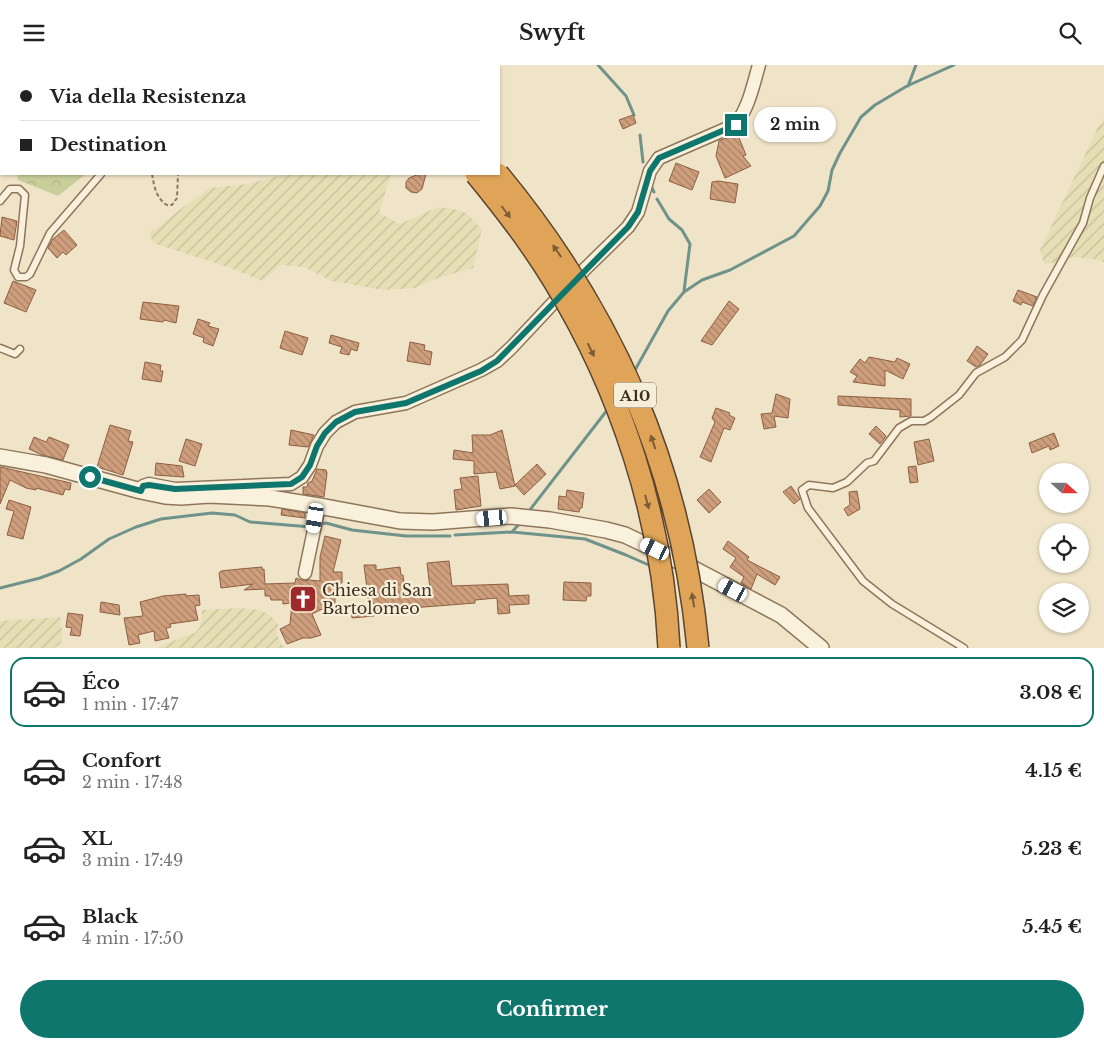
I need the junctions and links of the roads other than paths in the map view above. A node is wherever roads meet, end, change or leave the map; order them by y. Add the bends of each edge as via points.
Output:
1 (759, 65) edge
2 (1104, 165) edge
3 (100, 175) edge
4 (477, 175) edge
5 (499, 175) edge
6 (0, 201) edge
7 (0, 348) edge
8 (20, 349) dead end
9 (0, 457) edge
10 (141, 491) junction
11 (317, 512) junction
12 (305, 573) dead end
13 (669, 648) edge
14 (698, 648) edge
15 (822, 648) edge
16 (964, 648) edge

1 - 10 street via 751,94 736,125 659,158 650,171 638,212 628,227 497,361 406,403 355,412 336,422 325,433 302,477 291,484 175,489 149,485 143,486
2 - 16 lane via 1083,223 1022,340 1005,357 976,373 959,395 931,417 924,421 911,421 899,428 874,461 867,463 847,482 833,488 809,485 802,490 808,509 863,581
3 - 6 lane via 50,233 30,273 23,278 18,277 14,270 20,246 24,195 20,189 10,189
4 -> 13 highway, A10, bridge via 554,280 604,375 652,520 668,616
14 -> 5 highway, A10, bridge via 694,605 680,531 664,475 620,359 558,252
7 - 8 lane via 15,354
9 - 10 street via 46,465
10 - 11 street via 182,497 209,495 270,499
11 - 12 street
11 - 15 street via 433,523 511,516 625,535 781,615

